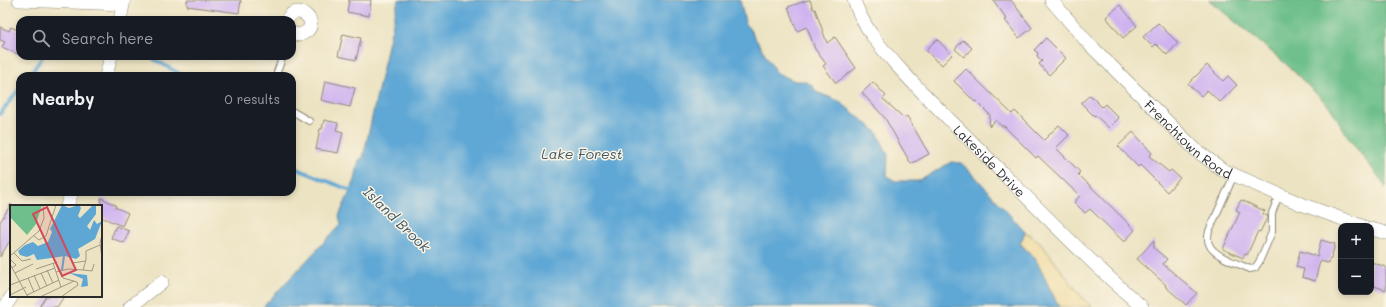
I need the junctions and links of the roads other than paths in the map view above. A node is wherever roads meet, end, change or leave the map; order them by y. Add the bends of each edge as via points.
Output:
1 (19, 0) edge
2 (854, 0) edge
3 (1051, 0) edge
4 (124, 2) edge
5 (299, 5) edge
6 (121, 16) edge
7 (289, 16) edge
8 (296, 35) edge
9 (110, 60) edge
10 (282, 60) edge
11 (107, 72) edge
12 (277, 72) edge
13 (296, 113) edge
14 (309, 121) dead end
15 (1234, 175) junction
16 (1279, 195) junction
17 (1354, 223) edge
18 (1374, 230) edge
19 (1386, 233) edge
20 (162, 282) dead end
21 (11, 297) edge
22 (4, 307) edge
23 (130, 307) edge
24 (1142, 307) edge

1 - 4 street
2 - 24 street, Lakeside Drive via 877,43 910,80 1047,218
3 - 15 street, Frenchtown Road via 1089,44 1197,151
4 - 6 street
5 - 7 street
5 - 8 street via 311,24 306,32
9 - 11 street
10 - 12 lane
13 - 14 lane
15 - 16 street, Frenchtown Road
15 - 16 lane via 1209,231 1208,244 1220,256 1250,269 1255,268 1272,232 1272,213
16 - 17 street, Frenchtown Road
18 - 19 street
20 - 23 street
21 - 22 street

